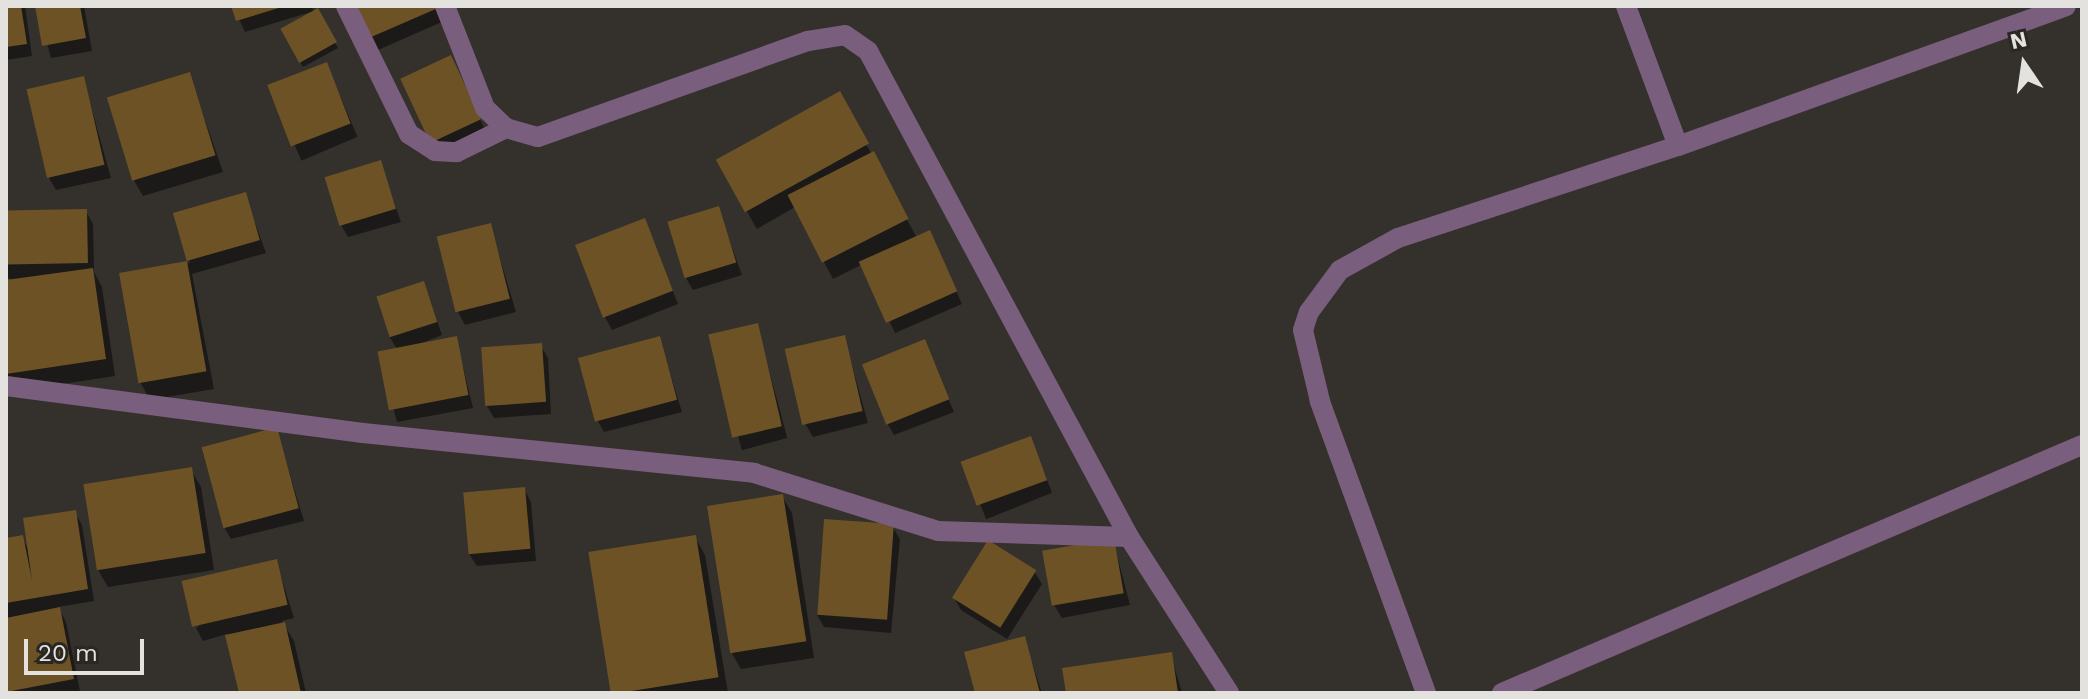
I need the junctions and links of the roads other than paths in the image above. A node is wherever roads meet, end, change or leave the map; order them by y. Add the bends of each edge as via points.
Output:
1 (346, 6) edge
2 (445, 6) edge
3 (1626, 6) edge
4 (2066, 6) edge
5 (506, 128) junction
6 (1678, 146) junction
7 (6, 386) edge
8 (2082, 445) edge
9 (1129, 537) junction
10 (1229, 693) edge
11 (1426, 693) edge
12 (1502, 693) edge

1 - 5 street via 409,134 435,151 457,152
2 - 5 street via 485,108
3 - 6 street
4 - 6 street
5 - 9 street via 538,137 808,41 845,35 868,51
6 - 11 street via 1398,238 1340,270 1309,312 1303,330 1320,401
7 - 9 street via 363,433 754,473 938,531
8 - 12 street
9 - 10 street

